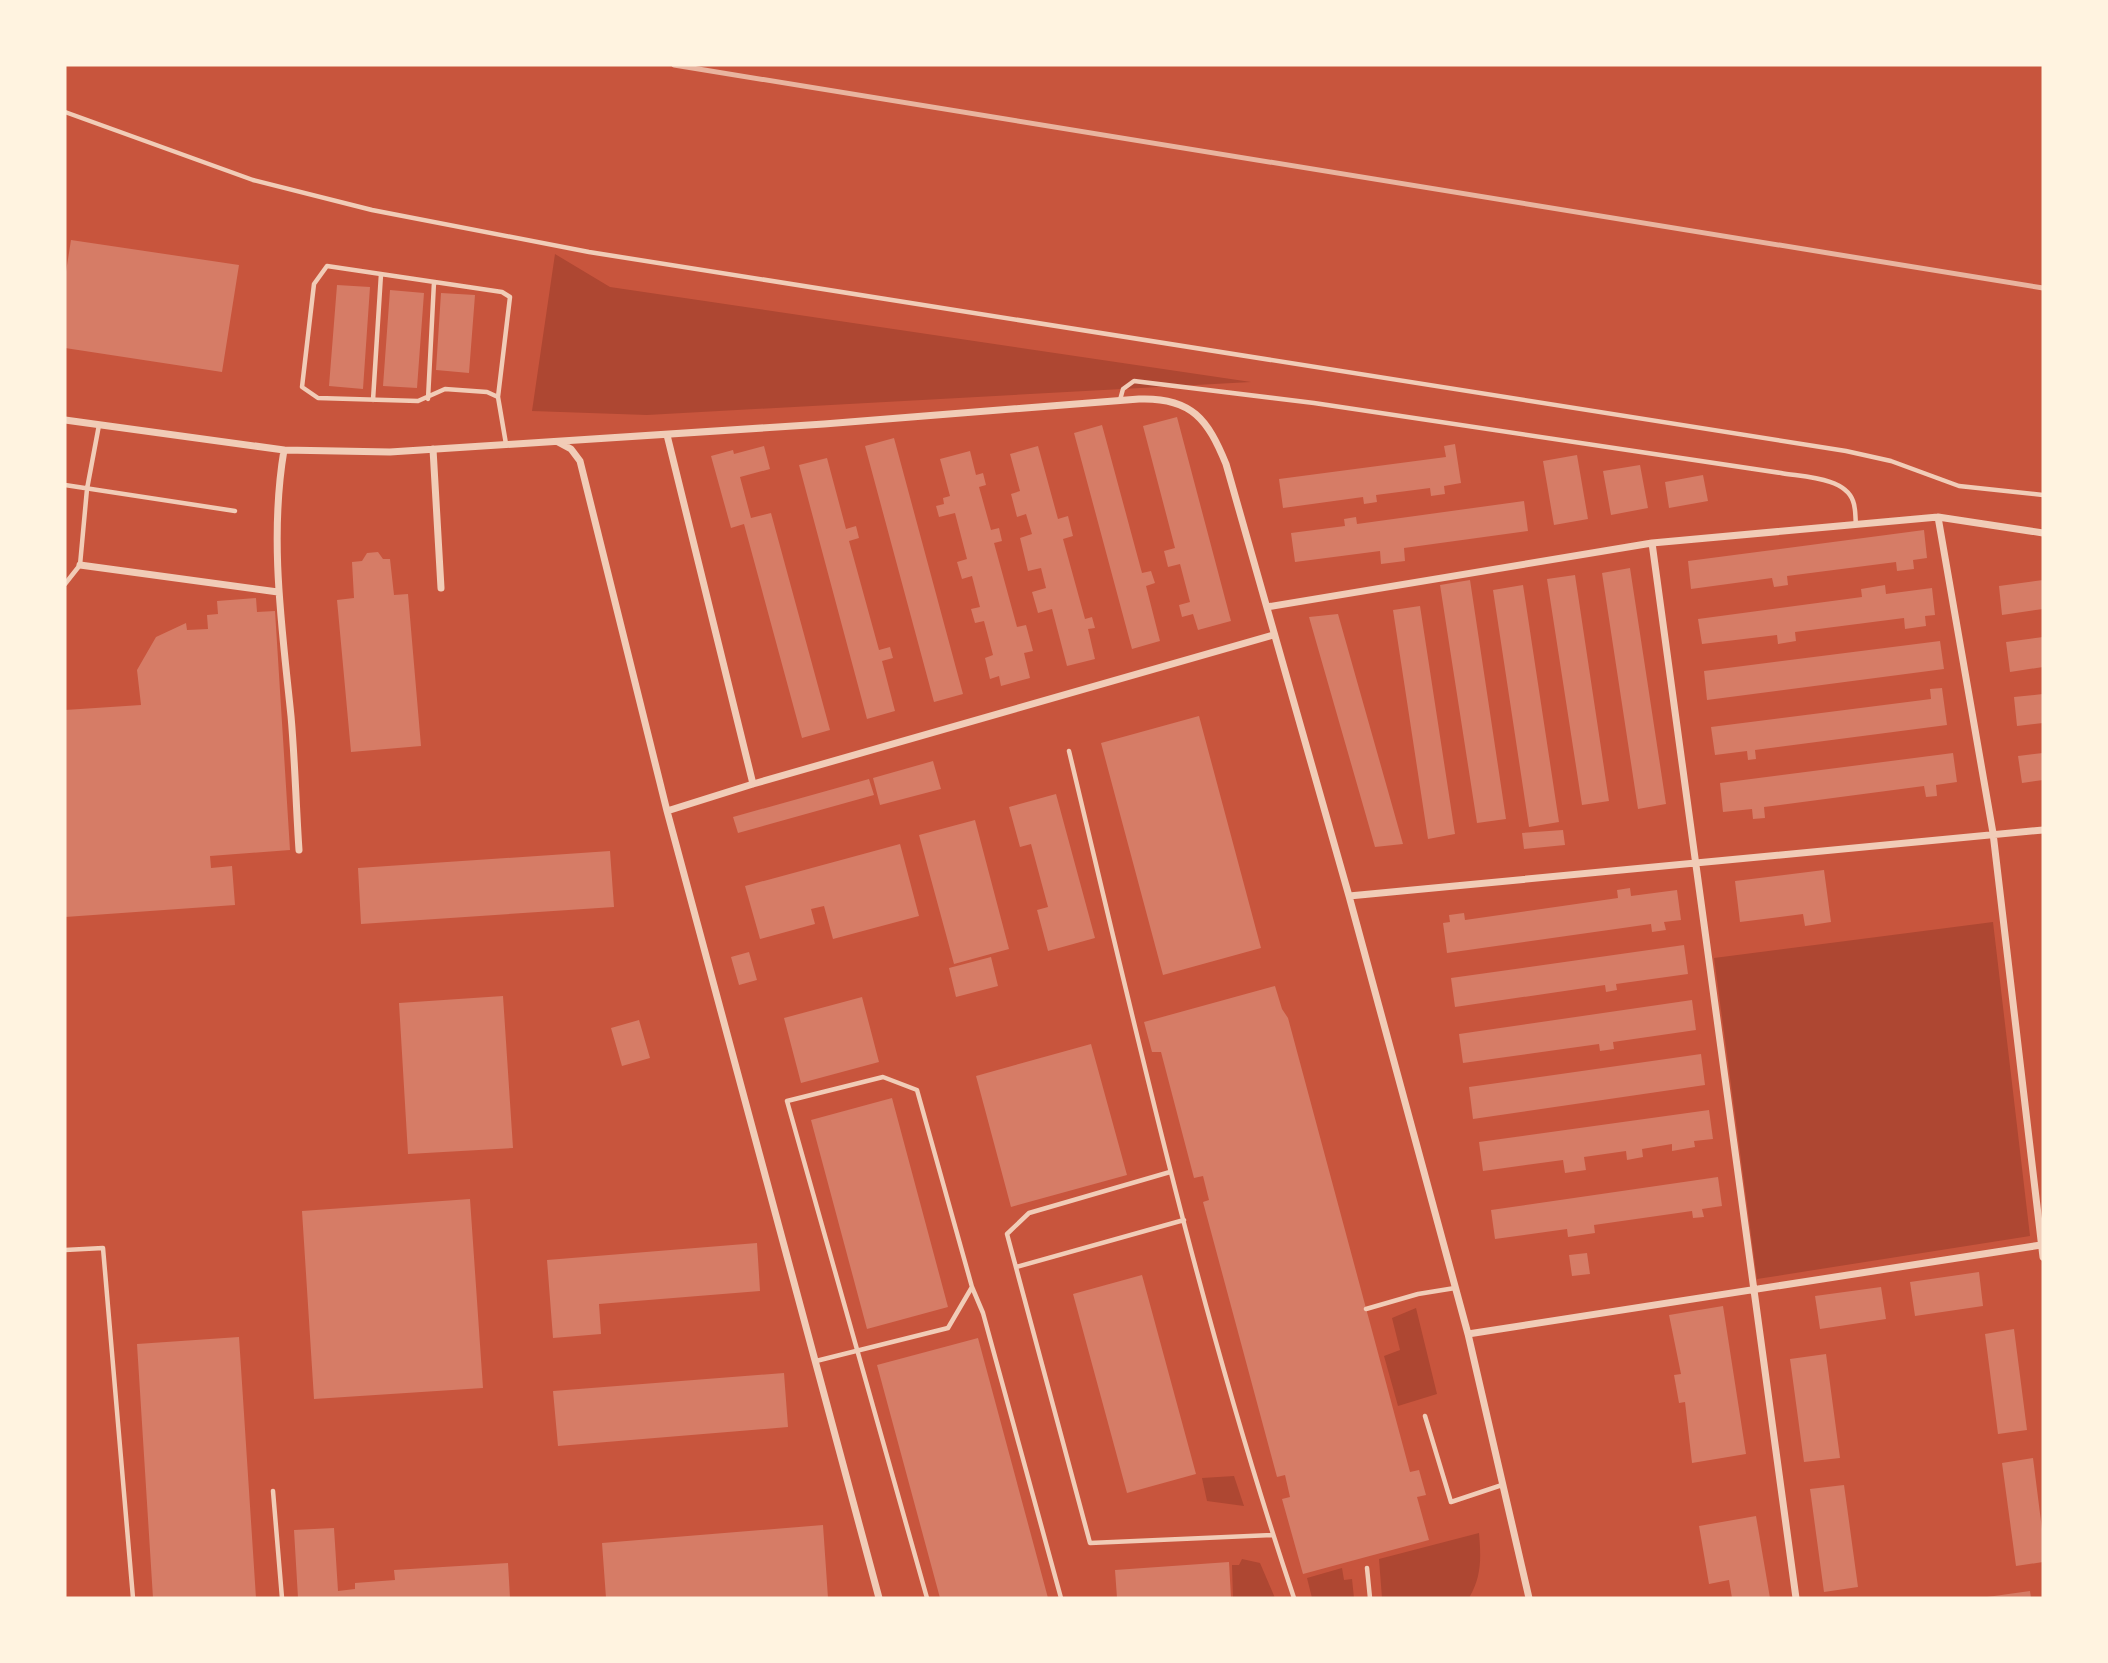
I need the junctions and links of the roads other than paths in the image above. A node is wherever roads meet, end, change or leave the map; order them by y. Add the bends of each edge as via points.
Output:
1 (65, 113) edge
2 (381, 274) junction
3 (434, 282) junction
4 (498, 397) junction
5 (428, 399) junction
6 (373, 400) junction
7 (1120, 400) junction
8 (65, 420) edge
9 (99, 425) junction
10 (667, 435) junction
11 (557, 442) junction
12 (506, 445) junction
13 (433, 449) junction
14 (284, 450) junction
15 (65, 485) edge
16 (87, 489) junction
17 (2043, 495) edge
18 (235, 510) dead end
19 (1938, 517) junction
20 (1856, 524) junction
21 (2043, 533) edge
22 (1652, 543) junction
23 (80, 565) junction
24 (65, 584) edge
25 (441, 589) dead end
26 (278, 592) junction
27 (1267, 607) junction
28 (1273, 635) junction
29 (1069, 751) dead end
30 (753, 784) junction
31 (667, 811) junction
32 (2043, 830) edge
33 (1993, 834) junction
34 (299, 850) dead end
35 (1693, 861) junction
36 (1349, 896) junction
37 (1170, 1172) junction
38 (1184, 1220) junction
39 (2041, 1245) junction
40 (65, 1250) edge
41 (2043, 1257) edge
42 (1016, 1267) junction
43 (972, 1287) junction
44 (1455, 1288) junction
45 (1752, 1289) junction
46 (1366, 1309) dead end
47 (1468, 1334) junction
48 (858, 1348) junction
49 (816, 1361) junction
50 (1425, 1416) dead end
51 (1502, 1485) junction
52 (273, 1490) dead end
53 (1273, 1535) junction
54 (1367, 1568) dead end
55 (133, 1598) edge
56 (282, 1598) edge
57 (879, 1598) edge
58 (927, 1598) edge
59 (1061, 1598) edge
60 (1294, 1598) edge
61 (1370, 1598) edge
62 (1529, 1598) edge
63 (1796, 1598) edge

1 - 17 lane via 253,180 372,209 562,246 1846,451 1891,461 1959,486
2 - 3 lane
2 - 6 lane
2 - 6 lane via 327,266 314,284 302,387 318,398
3 - 4 lane via 502,292 510,298
3 - 5 lane
4 - 5 lane via 487,392 445,390
4 - 12 lane
5 - 6 lane
7 - 10 street
7 - 20 lane via 1123,389 1134,381 1314,403 1781,473 1835,484 1847,492
7 - 27 street via 1174,402 1212,429
8 - 9 street
9 - 14 street
9 - 16 lane
10 - 11 street
10 - 30 street
11 - 12 street
11 - 31 street via 571,449 580,461
12 - 13 street
13 - 14 street
13 - 25 street
14 - 26 street via 276,497
15 - 16 lane
16 - 18 lane
16 - 23 lane
19 - 20 street
19 - 21 street
19 - 33 street
20 - 22 street
22 - 27 street
22 - 35 street
23 - 24 lane
23 - 26 street
26 - 34 street
27 - 28 street
28 - 30 street
28 - 36 street
29 - 37 lane
30 - 31 street
31 - 49 street
32 - 33 street
33 - 35 street
33 - 39 street
35 - 36 street
35 - 45 street
36 - 44 street
37 - 38 lane
37 - 42 lane via 1029,1213 1007,1234
38 - 42 lane
38 - 53 lane
39 - 41 street
39 - 45 street
40 - 55 lane via 103,1248
42 - 53 lane via 1090,1543
43 - 48 lane via 948,1328
43 - 48 lane via 917,1090 883,1077 787,1101
43 - 59 lane
44 - 46 lane
44 - 47 street
45 - 47 street
45 - 63 street
47 - 51 street
48 - 49 lane
48 - 58 lane
49 - 57 street
50 - 51 lane via 1451,1502
51 - 62 street
52 - 56 lane
53 - 60 lane
54 - 61 lane

